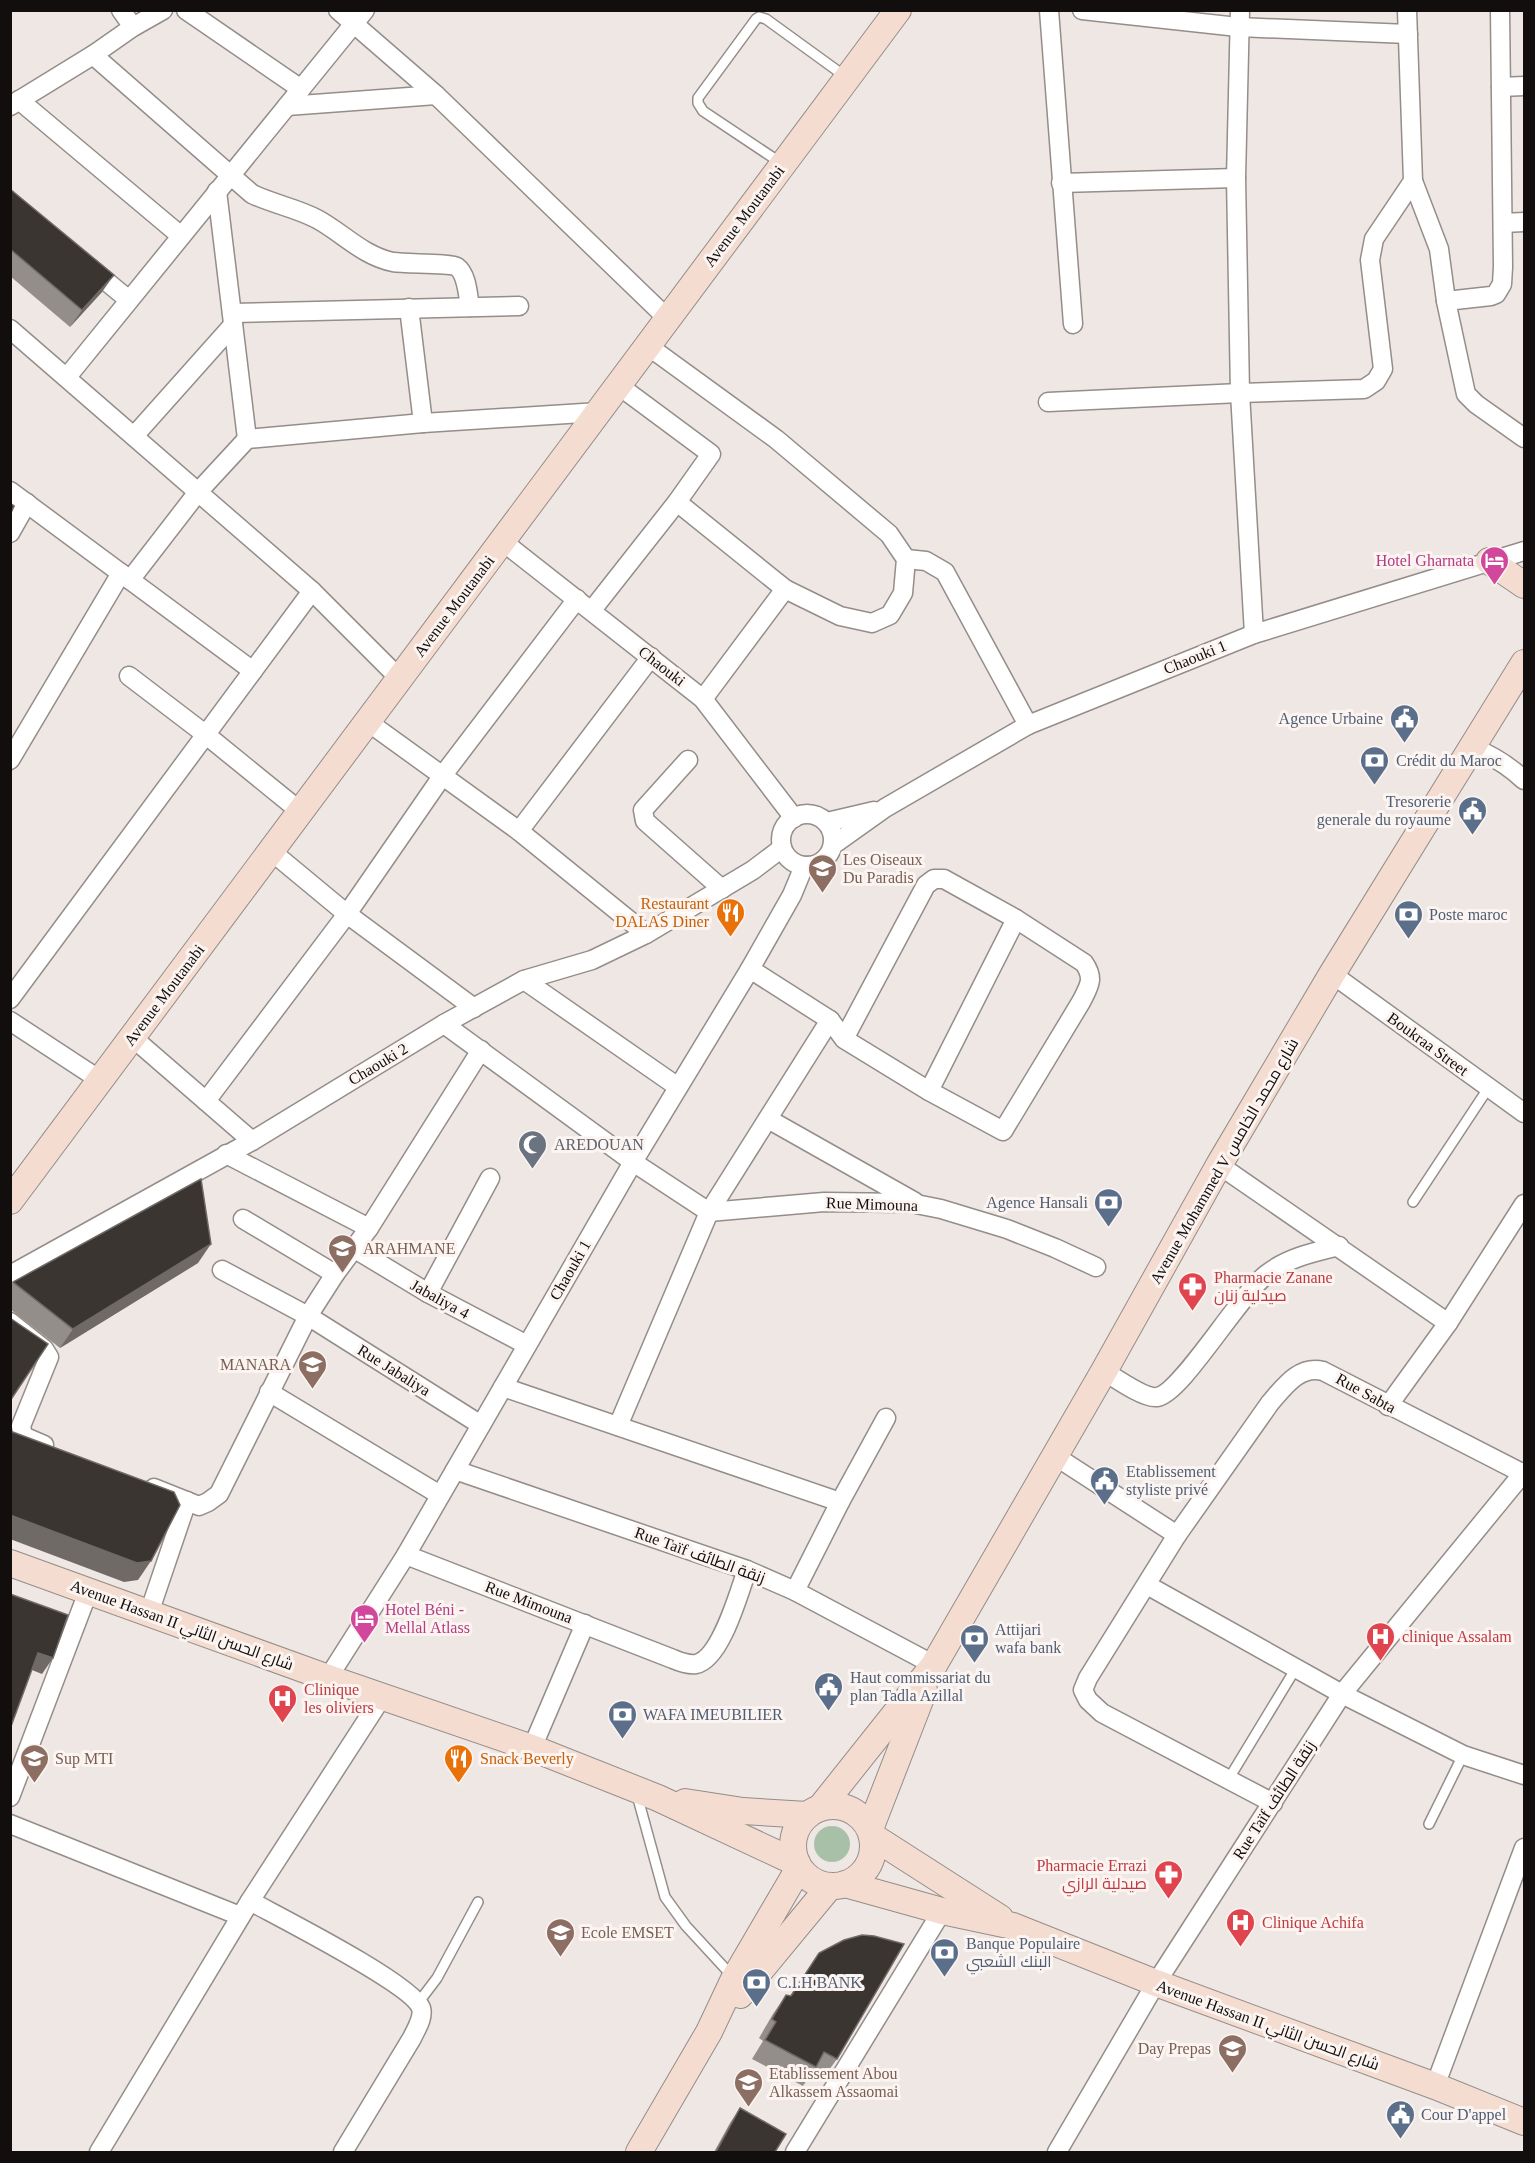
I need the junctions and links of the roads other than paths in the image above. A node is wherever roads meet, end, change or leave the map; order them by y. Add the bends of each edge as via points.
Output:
1 (121, 10) edge
2 (163, 10) edge
3 (186, 10) edge
4 (338, 10) edge
5 (898, 10) edge
6 (1049, 10) edge
7 (1082, 10) edge
8 (1407, 10) edge
9 (1500, 10) edge
10 (359, 17) edge
11 (1239, 19) edge
12 (133, 27) junction
13 (1408, 34) junction
14 (93, 55) junction
15 (848, 77) junction
16 (1524, 86) edge
17 (1501, 87) junction
18 (301, 89) junction
19 (436, 95) junction
20 (15, 103) edge
21 (287, 106) junction
22 (783, 165) junction
23 (230, 176) junction
24 (1236, 178) junction
25 (1413, 181) junction
26 (1061, 183) junction
27 (218, 191) junction
28 (1524, 222) edge
29 (1503, 224) junction
30 (181, 236) junction
31 (75, 255) edge
32 (129, 300) junction
33 (1446, 301) junction
34 (519, 306) dead end
35 (470, 307) junction
36 (409, 308) junction
37 (233, 319) junction
38 (668, 319) junction
39 (1073, 324) dead end
40 (10, 329) edge
41 (648, 346) junction
42 (67, 377) junction
43 (618, 385) junction
44 (1240, 393) junction
45 (1048, 402) dead end
46 (599, 412) junction
47 (423, 423) junction
48 (134, 436) junction
49 (1524, 438) edge
50 (247, 439) junction
51 (10, 491) edge
52 (198, 492) junction
53 (677, 502) junction
54 (27, 503) junction
55 (10, 532) edge
56 (502, 541) junction
57 (1524, 551) edge
58 (906, 559) junction
59 (1489, 561) junction
60 (125, 576) junction
61 (1524, 585) edge
62 (785, 589) junction
63 (312, 591) junction
64 (577, 599) junction
65 (592, 610) junction
66 (1254, 633) junction
67 (651, 657) junction
68 (1524, 663) edge
69 (252, 671) junction
70 (129, 676) dead end
71 (400, 679) junction
72 (703, 699) junction
73 (368, 722) junction
74 (1028, 725) junction
75 (205, 734) junction
76 (16, 737) edge
77 (1471, 747) junction
78 (10, 760) edge
79 (688, 760) dead end
80 (443, 775) junction
81 (1524, 780) edge
82 (885, 808) junction
83 (301, 812) junction
84 (794, 818) junction
85 (827, 822) junction
86 (519, 831) junction
87 (833, 845) junction
88 (782, 848) junction
89 (271, 851) junction
90 (804, 865) junction
91 (753, 870) junction
92 (722, 889) junction
93 (347, 914) junction
94 (1016, 919) junction
95 (646, 934) junction
96 (750, 969) junction
97 (1332, 975) junction
98 (524, 980) junction
99 (10, 999) edge
100 (474, 1008) junction
101 (830, 1020) junction
102 (10, 1022) edge
103 (444, 1024) junction
104 (132, 1037) junction
105 (844, 1039) junction
106 (481, 1050) junction
107 (100, 1080) junction
108 (678, 1087) junction
109 (1489, 1087) junction
110 (929, 1091) junction
111 (206, 1101) junction
112 (1524, 1113) edge
113 (768, 1119) junction
114 (252, 1141) junction
115 (226, 1154) junction
116 (633, 1162) junction
117 (1219, 1165) junction
118 (490, 1178) dead end
119 (12, 1196) edge
120 (1413, 1202) dead end
121 (920, 1205) junction
122 (709, 1212) junction
123 (1522, 1213) edge
124 (243, 1219) dead end
125 (369, 1228) junction
126 (1339, 1246) junction
127 (355, 1249) junction
128 (1096, 1267) dead end
129 (222, 1270) dead end
130 (335, 1274) junction
131 (10, 1275) edge
132 (428, 1293) junction
133 (308, 1316) junction
134 (10, 1322) edge
135 (1448, 1323) junction
136 (527, 1345) junction
137 (1104, 1371) junction
138 (503, 1388) junction
139 (269, 1392) junction
140 (1388, 1406) junction
141 (886, 1418) dead end
142 (481, 1425) junction
143 (618, 1426) junction
144 (56, 1449) edge
145 (1055, 1456) junction
146 (455, 1470) junction
147 (1524, 1473) edge
148 (132, 1480) edge
149 (440, 1495) junction
150 (187, 1501) junction
151 (840, 1502) junction
152 (1177, 1536) junction
153 (406, 1555) junction
154 (10, 1563) edge
155 (747, 1570) junction
156 (1147, 1585) junction
157 (795, 1591) junction
158 (88, 1592) junction
159 (149, 1613) junction
160 (585, 1624) junction
161 (934, 1665) junction
162 (1296, 1668) junction
163 (328, 1678) junction
164 (1342, 1694) junction
165 (382, 1697) junction
166 (532, 1748) junction
167 (1463, 1755) junction
168 (1524, 1774) edge
169 (1228, 1780) junction
170 (647, 1794) junction
171 (10, 1797) edge
172 (1273, 1803) junction
173 (814, 1811) junction
174 (10, 1824) edge
175 (1429, 1824) dead end
176 (871, 1832) junction
177 (1524, 1848) edge
178 (798, 1866) junction
179 (1519, 1881) edge
180 (838, 1885) junction
181 (478, 1902) dead end
182 (245, 1909) junction
183 (942, 1911) junction
184 (1013, 1926) junction
185 (734, 1979) junction
186 (1156, 1983) junction
187 (418, 2003) junction
188 (709, 2032) junction
189 (1435, 2086) junction
190 (1524, 2122) edge
191 (99, 2152) edge
192 (343, 2152) edge
193 (639, 2152) edge
194 (795, 2152) edge
195 (1058, 2152) edge

1 - 12 street
2 - 12 street
3 - 18 street
4 - 10 street
5 - 15 street, Avenue Moutanabi
6 - 26 street
7 - 11 street
8 - 13 street
9 - 17 street
10 - 18 street
10 - 19 street
11 - 13 street
11 - 24 street
12 - 14 street
13 - 25 street
14 - 20 street
14 - 23 street
15 - 22 street, Avenue Moutanabi
15 - 22 lane via 766,19 756,19 698,103 703,111
16 - 17 street
17 - 29 street
18 - 21 street
19 - 21 street
19 - 38 street
20 - 30 street
21 - 23 street
22 - 38 street, Avenue Moutanabi
23 - 27 street
23 - 35 street via 268,202 319,220 368,254 393,262 457,267 462,272
24 - 26 street
24 - 44 street
25 - 33 street via 1439,249
25 - 44 street via 1374,239 1370,260 1383,369 1376,381 1364,389
26 - 39 street
27 - 30 street
27 - 37 street
28 - 29 street
29 - 33 street via 1502,284 1496,294
30 - 32 street
31 - 32 street
32 - 42 street
33 - 49 street via 1466,394
34 - 35 street
35 - 36 street
36 - 37 street
36 - 47 street
37 - 48 street
37 - 50 street
38 - 41 street, Avenue Moutanabi
40 - 42 street
41 - 43 street, Avenue Moutanabi
41 - 58 street via 776,439 889,534
42 - 48 street
43 - 46 street, Avenue Moutanabi
43 - 53 street via 711,454
44 - 45 street
44 - 66 street
46 - 47 street
46 - 56 street, Avenue Moutanabi
47 - 50 street
48 - 52 street
50 - 52 street
51 - 54 street
52 - 60 street
52 - 63 street
53 - 62 street
53 - 65 street
54 - 55 street
54 - 60 street
56 - 64 street, Chaouki
56 - 71 street, Avenue Moutanabi
57 - 59 street, Chaouki 1
58 - 62 street via 903,592 890,615 872,623 840,616
58 - 74 street via 926,561 945,572
59 - 61 street
59 - 66 street, Chaouki 1
60 - 69 street
60 - 76 street
62 - 72 street
63 - 69 street
63 - 71 street
64 - 65 street, Chaouki
64 - 80 street
65 - 67 street, Chaouki
66 - 74 street, Chaouki 1
67 - 72 street, Chaouki
67 - 86 street
68 - 77 street, Avenue Mohammed V شارع محمد الخامس
69 - 75 street
70 - 75 street
71 - 73 street, Avenue Moutanabi
72 - 84 street, Chaouki
73 - 80 street
73 - 83 street, Avenue Moutanabi
74 - 82 street, Chaouki 1
75 - 83 street
75 - 99 street
76 - 78 street
77 - 81 street via 1490,754
77 - 97 street, Avenue Mohammed V شارع محمد الخامس
79 - 92 street via 643,810 645,821
80 - 86 street
80 - 93 street
82 - 85 street, Chaouki 1
82 - 87 street, Chaouki 1
83 - 89 street, Avenue Moutanabi
84 - 85 street via 811,814
84 - 88 street via 784,827
85 - 87 street
86 - 95 street
87 - 90 street via 825,859
88 - 90 street via 791,860
88 - 91 street, Chaouki 2
89 - 93 street
89 - 104 street, Avenue Moutanabi
90 - 91 street, Chaouki 2
90 - 96 street, Chaouki 1 via 792,895
91 - 92 street, Chaouki 2
92 - 95 street, Chaouki 2
93 - 100 street
93 - 111 street
94 - 105 street via 944,879 934,879 926,885
94 - 110 street
94 - 110 street via 1084,963 1090,971 1089,986 1076,1012 1003,1131
95 - 98 street, Chaouki 2 via 592,960
96 - 101 street
96 - 108 street, Chaouki 1
97 - 109 street, Boukraa Street
97 - 117 street, Avenue Mohammed V شارع محمد الخامس
98 - 100 street, Chaouki 2
98 - 108 street
100 - 103 street, Chaouki 2
101 - 105 street
101 - 113 street
102 - 107 street
103 - 106 street
103 - 114 street, Chaouki 2
104 - 107 street, Avenue Moutanabi
104 - 111 street
105 - 110 street
106 - 116 street
106 - 125 street
107 - 119 street, Avenue Moutanabi
108 - 116 street, Chaouki 1
109 - 112 street, Boukraa Street
109 - 120 lane
111 - 114 street
113 - 121 street
113 - 122 street
114 - 115 street, Chaouki 2
115 - 125 street
115 - 131 street, Chaouki 2
116 - 122 street
116 - 136 street, Chaouki 1
117 - 126 street
117 - 137 street, Avenue Mohammed V شارع محمد الخامس
118 - 132 street
121 - 122 street, Rue Mimouna via 824,1202
121 - 128 street, Rue Mimouna via 1007,1229
122 - 143 street
123 - 135 street
124 - 130 street
125 - 127 street
126 - 135 street
126 - 137 street via 1308,1254 1267,1274 1244,1296 1178,1383 1160,1396 1148,1396
127 - 130 street
127 - 132 street, Jabaliya 4
129 - 133 street, Rue Jabaliya
130 - 133 street
132 - 136 street, Jabaliya 4
133 - 139 street
133 - 142 street, Rue Jabaliya
134 - 144 street via 49,1357 21,1426 23,1436
135 - 140 street
136 - 138 street, Chaouki 1
137 - 145 street, Avenue Mohammed V شارع محمد الخامس
138 - 142 street, Chaouki 1
138 - 143 street
139 - 149 street
139 - 150 street via 219,1494 199,1506
140 - 147 street, Rue Sabta
140 - 152 street, Rue Sabta via 1330,1374 1315,1369 1306,1371 1286,1384 1270,1403
141 - 151 street
142 - 146 street, Chaouki 1
143 - 151 street
145 - 152 street
145 - 161 street, Avenue Mohammed V شارع محمد الخامس
146 - 149 street, Chaouki 1
146 - 155 street, Rue Taïf زنقة الطائف
147 - 164 street, Rue Taïf زنقة الطائف
148 - 150 street
149 - 153 street, Chaouki 1
150 - 159 street
151 - 157 street
152 - 156 street, Rue Sabta
153 - 160 street, Rue Mimouna
153 - 163 street, Chaouki 1
154 - 158 street, Avenue Hassan II شارع الحسن الثاني
155 - 157 street, Rue Taïf زنقة الطائف
155 - 160 street, Rue Mimouna via 719,1642 708,1658 698,1664
156 - 162 street
156 - 169 street, Rue Sabta via 1088,1678 1084,1694 1102,1713
157 - 161 street, Rue Taïf زنقة الطائف
158 - 159 street, Avenue Hassan II شارع الحسن الثاني
158 - 171 street
159 - 163 street, Avenue Hassan II شارع الحسن الثاني
160 - 166 street
161 - 173 street
161 - 176 street
162 - 164 street
162 - 169 lane
163 - 165 street, Avenue Hassan II شارع الحسن الثاني
164 - 167 street
164 - 172 street, Rue Taïf زنقة الطائف
165 - 166 street, Avenue Hassan II شارع الحسن الثاني
165 - 182 street
166 - 170 street, Avenue Hassan II شارع الحسن الثاني
167 - 168 street
167 - 175 lane
169 - 172 street
170 - 173 street, Avenue Hassan II شارع الحسن الثاني via 743,1811
170 - 178 street, Avenue Hassan II شارع الحسن الثاني
170 - 185 lane via 665,1897
172 - 186 street, Rue Taïf زنقة الطائف
173 - 176 street via 844,1807 855,1811
173 - 178 street via 795,1832 793,1853
174 - 182 street
176 - 180 street via 873,1848 865,1870 856,1879
176 - 184 street, Avenue Hassan II شارع الحسن الثاني
177 - 179 street
178 - 180 street via 818,1883
178 - 185 street
179 - 189 street
180 - 183 street, Avenue Hassan II شارع الحسن الثاني
180 - 188 street
181 - 187 lane via 437,1978
182 - 187 street via 390,1979
182 - 191 street
183 - 184 street, Avenue Hassan II شارع الحسن الثاني
183 - 194 street
184 - 186 street, Avenue Hassan II شارع الحسن الثاني
185 - 188 street
186 - 189 street, Avenue Hassan II شارع الحسن الثاني
186 - 195 street, Rue Taïf زنقة الطائف
187 - 192 street via 422,2014 412,2038
188 - 193 street
189 - 190 street, Avenue Hassan II شارع الحسن الثاني

